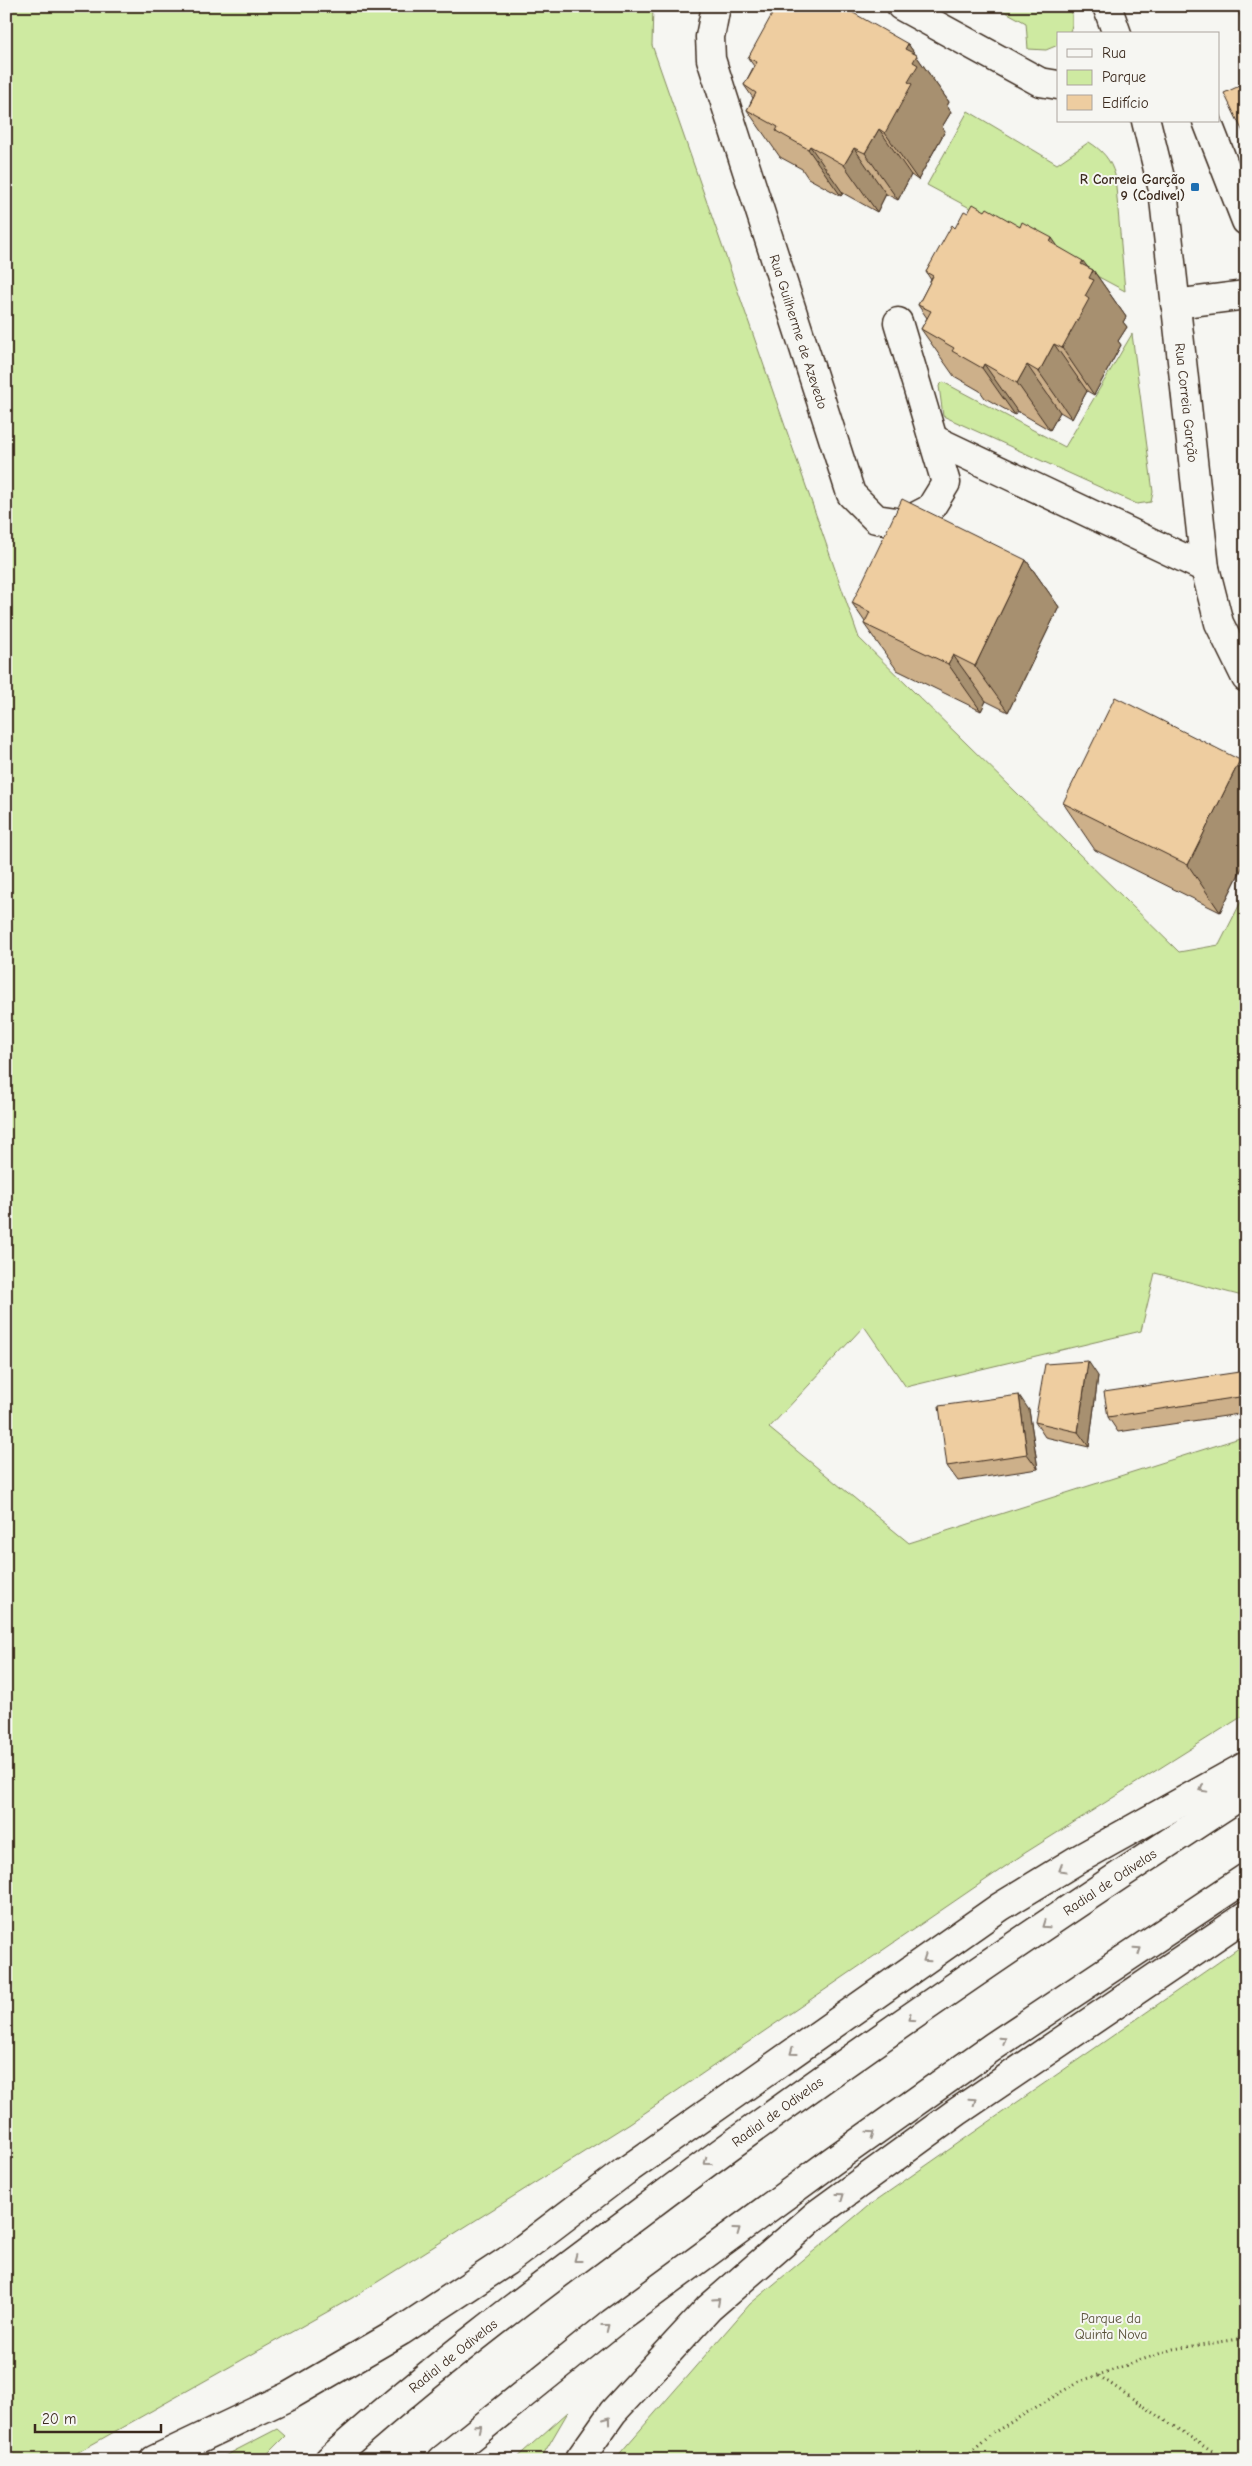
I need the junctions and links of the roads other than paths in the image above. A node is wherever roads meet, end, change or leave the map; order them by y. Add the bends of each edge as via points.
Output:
1 (716, 6) edge
2 (901, 6) edge
3 (1107, 6) edge
4 (1116, 32) edge
5 (1057, 85) edge
6 (1146, 122) edge
7 (1208, 122) edge
8 (1246, 221) edge
9 (1246, 295) edge
10 (1175, 304) junction
11 (898, 322) dead end
12 (935, 440) junction
13 (1205, 568) junction
14 (1246, 678) edge
15 (1246, 1766) edge
16 (1246, 1792) edge
17 (1246, 1878) edge
18 (1246, 1916) edge
19 (154, 2460) edge
20 (329, 2460) edge
21 (442, 2460) edge
22 (579, 2460) edge

1 - 12 main road, Rua Guilherme de Azevedo via 710,37 711,59 851,494 876,518 904,523 930,509 946,484
2 - 5 main road via 1040,82
3 - 4 main road
6 - 10 main road, Rua Correia Garção via 1162,190
7 - 8 main road
9 - 10 main road
10 - 13 main road, Rua Correia Garção
11 - 12 main road, Rua Guilherme de Azevedo
12 - 13 main road
13 - 14 main road, Rua Correia Garção via 1218,623
15 -> 19 main road via 1078,1860 1000,1908 624,2172 507,2260 401,2331 289,2396
16 -> 20 main road, Radial de Odivelas via 1106,1883 697,2170 526,2298
21 -> 17 main road via 612,2323 831,2162 994,2046
22 -> 18 main road via 613,2412 710,2308 817,2214 965,2106

